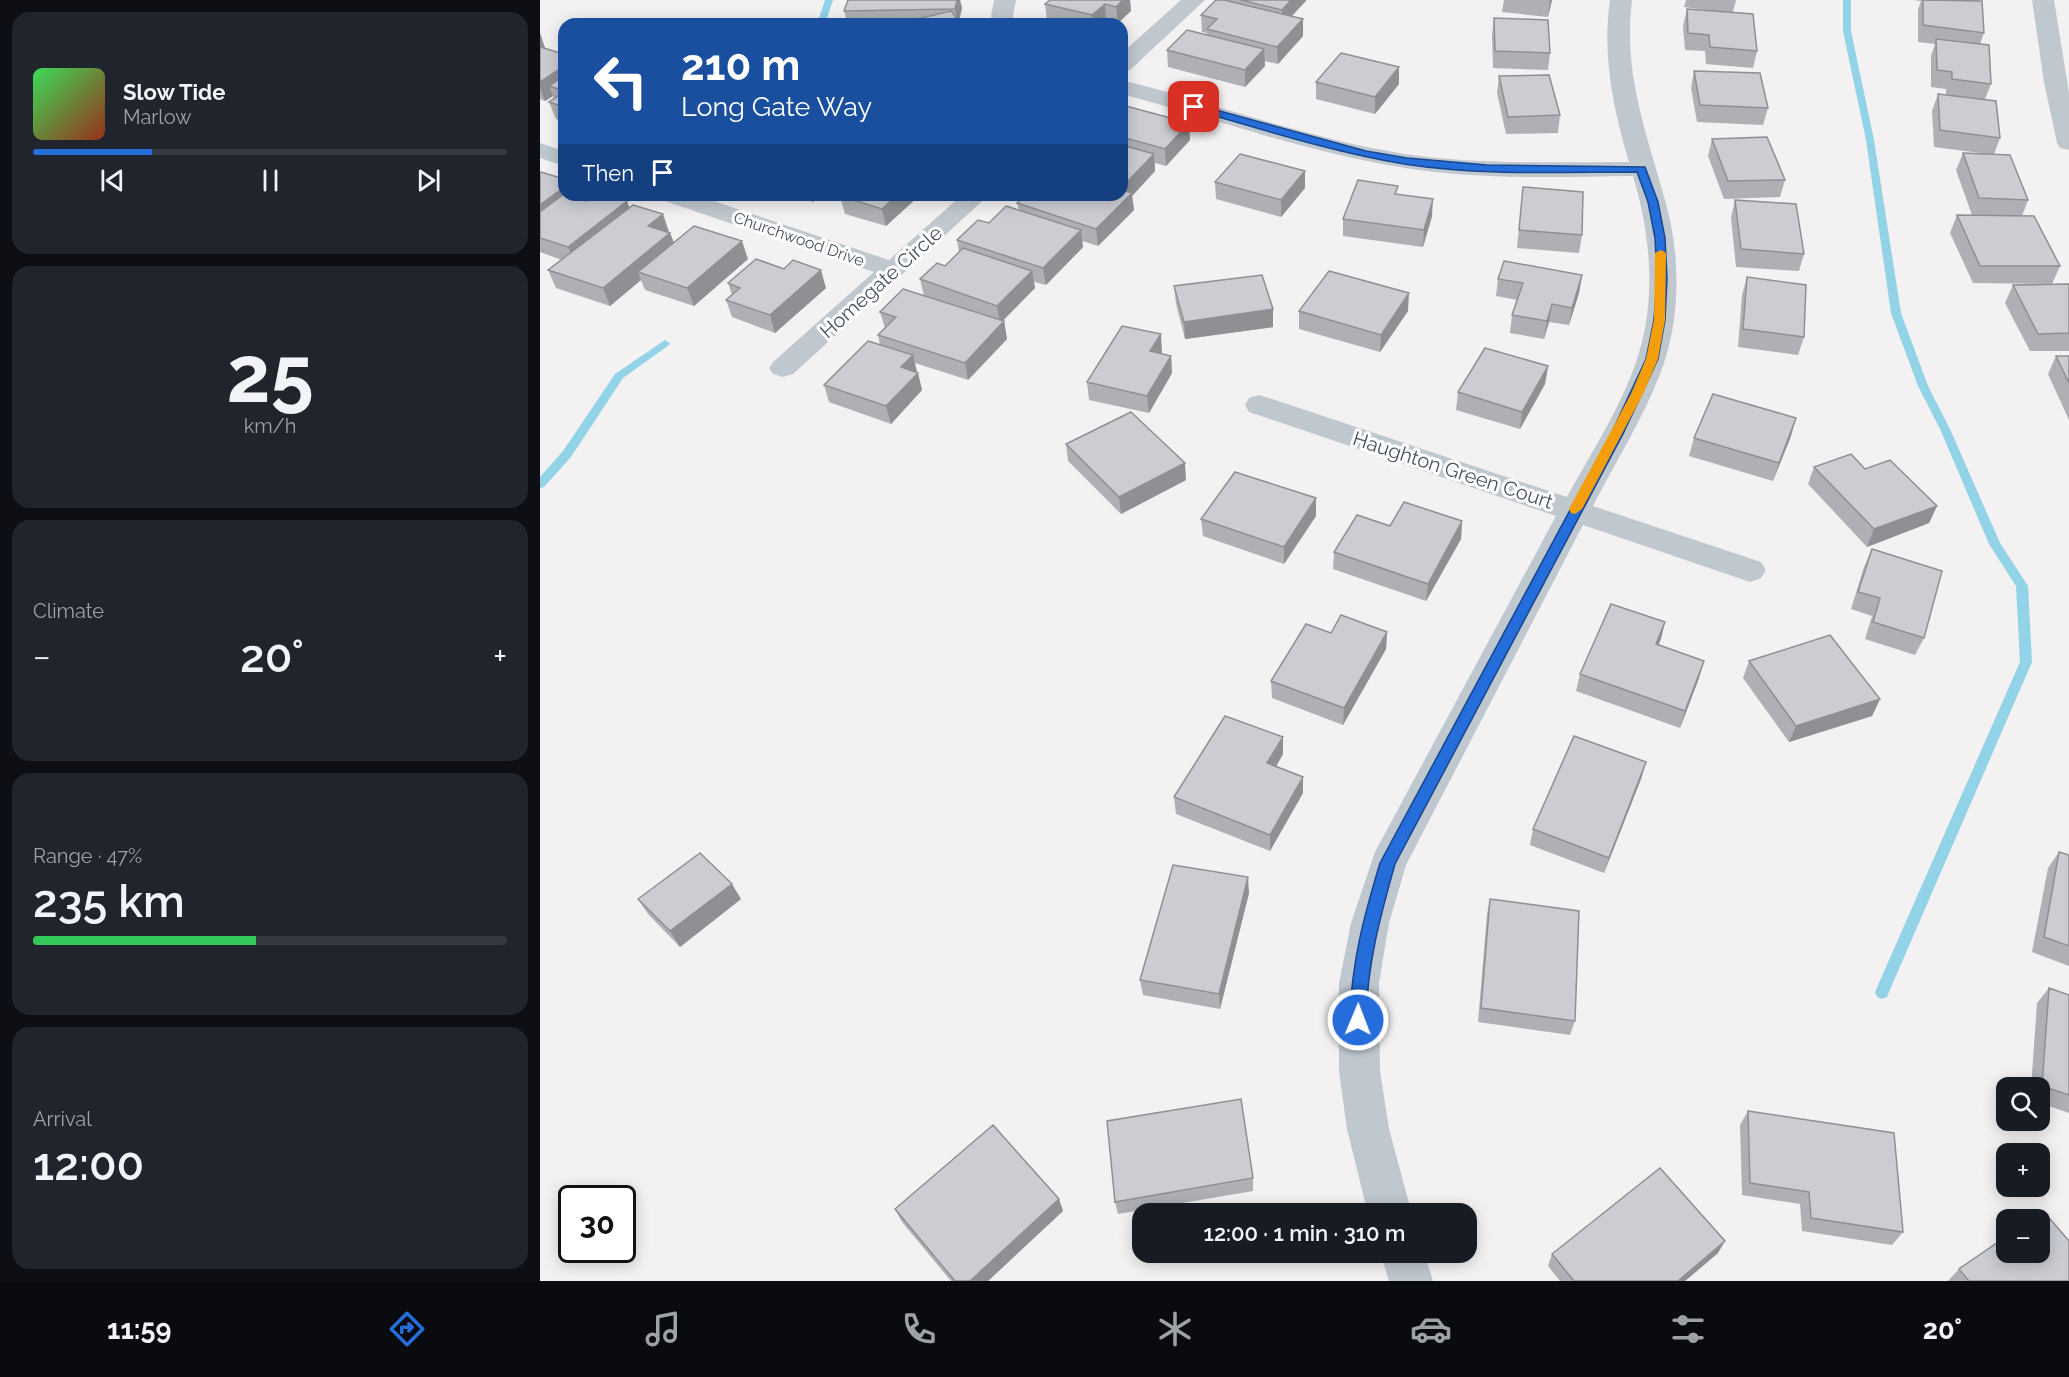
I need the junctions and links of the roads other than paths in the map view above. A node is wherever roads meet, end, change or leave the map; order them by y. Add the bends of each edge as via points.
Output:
1 (1005, 0) edge
2 (1194, 0) edge
3 (1621, 0) edge
4 (2043, 0) edge
5 (1002, 18) edge
6 (1128, 60) edge
7 (1128, 89) edge
8 (2069, 143) edge
9 (540, 150) edge
10 (558, 157) edge
11 (1641, 169) junction
12 (689, 201) edge
13 (970, 201) edge
14 (894, 270) junction
15 (783, 368) dead end
16 (1259, 405) dead end
17 (1575, 510) junction
18 (1750, 570) dead end
19 (1387, 1203) edge
20 (1405, 1263) edge
21 (1411, 1281) edge

1 - 5 street
2 - 6 street
3 - 11 street via 1616,45
4 - 8 street
7 - 11 street via 1303,138 1407,161 1487,168
9 - 10 street
11 - 17 street via 1660,238 1662,278 1652,359
12 - 14 street, Churchwood Drive
13 - 14 street, Homegate Circle
14 - 15 street, Homegate Circle
16 - 17 street, Haughton Green Court
17 - 18 street, Haughton Green Court
17 - 19 street via 1388,863 1371,920 1359,982 1358,1038 1363,1108
20 - 21 street

